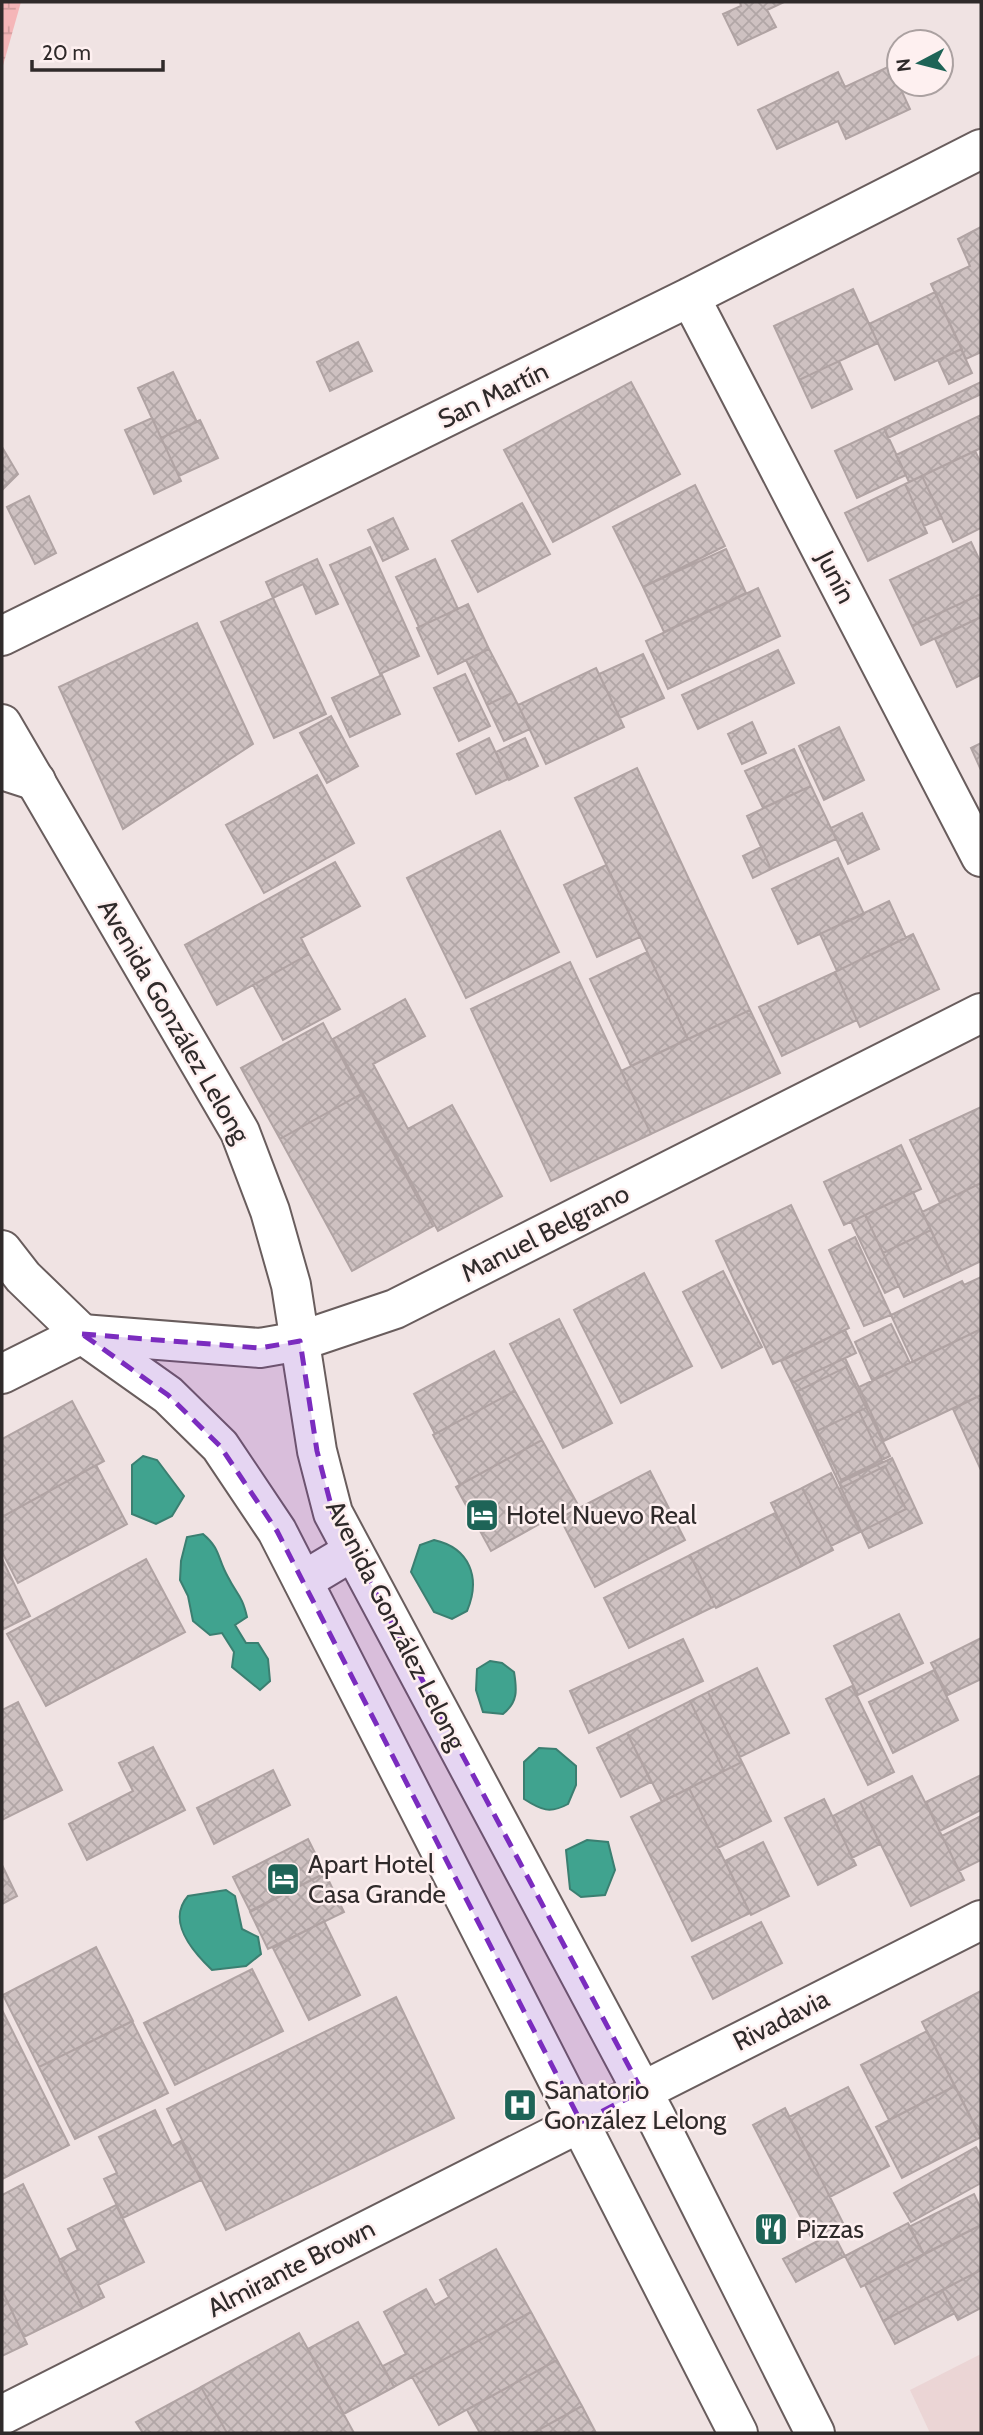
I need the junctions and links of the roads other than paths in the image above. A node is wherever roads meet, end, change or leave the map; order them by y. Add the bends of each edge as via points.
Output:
1 (981, 149) edge
2 (690, 297) junction
3 (2, 636) edge
4 (2, 724) edge
5 (19, 776) edge
6 (981, 857) edge
7 (981, 1013) edge
8 (2, 1250) edge
9 (82, 1334) junction
10 (300, 1341) junction
11 (2, 1374) edge
12 (353, 1551) junction
13 (303, 1581) junction
14 (981, 1920) edge
15 (642, 2091) junction
16 (581, 2122) junction
17 (2, 2415) edge
18 (738, 2433) edge
19 (815, 2433) edge

1 - 2 street, San Martín
2 - 3 street, San Martín
2 - 6 street, Junín
4 - 5 street, Avenida González Lelong
5 - 10 street, Avenida González Lelong via 240,1132 270,1211 291,1285
7 - 10 street, Manuel Belgrano via 395,1309
8 - 9 street
9 - 10 street, Manuel Belgrano via 260,1348
9 - 11 street
9 - 13 street via 168,1395 220,1446 277,1531
10 - 12 street, Avenida González Lelong via 317,1451 333,1513
12 - 13 street
12 - 15 street, Avenida González Lelong
13 - 16 street
14 - 15 street, Rivadavia
15 - 16 street, Rivadavia
15 - 19 street, Avenida González Lelong
16 - 17 street, Almirante Brown
16 - 18 street

